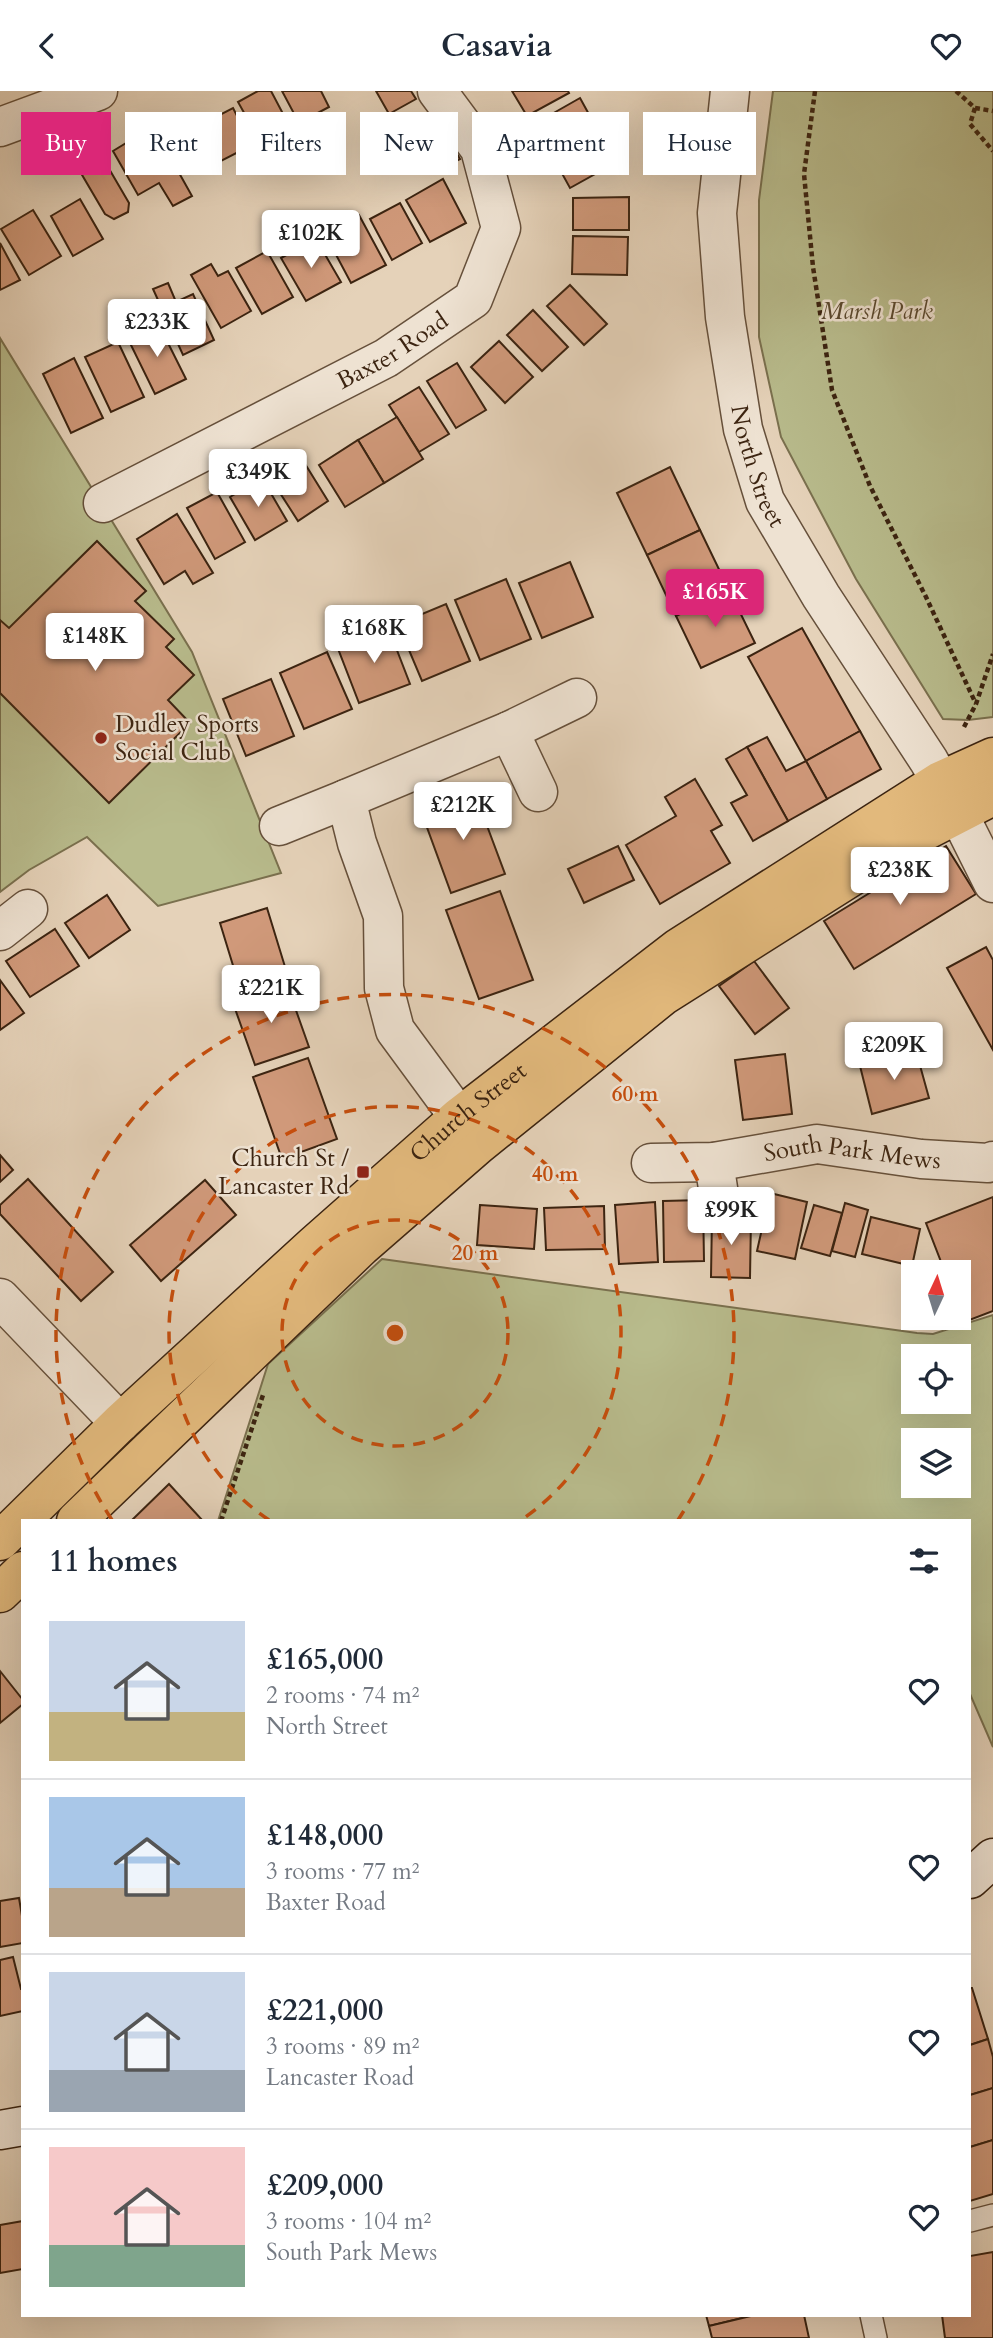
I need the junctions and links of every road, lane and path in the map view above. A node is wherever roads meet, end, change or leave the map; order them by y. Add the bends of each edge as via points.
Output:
1 (98, 91) edge
2 (437, 91) edge
3 (730, 91) edge
4 (815, 91) edge
5 (956, 91) edge
6 (975, 108) junction
7 (993, 111) edge
8 (0, 127) edge
9 (993, 151) edge
10 (103, 503) dead end
11 (993, 655) edge
12 (577, 698) dead end
13 (509, 731) junction
14 (993, 757) edge
15 (993, 774) edge
16 (538, 792) dead end
17 (993, 796) edge
18 (949, 797) junction
19 (346, 799) junction
20 (279, 826) dead end
21 (993, 883) edge
22 (459, 1117) junction
23 (993, 1161) edge
24 (714, 1162) junction
25 (650, 1163) dead end
26 (721, 1208) dead end
27 (0, 1298) edge
28 (264, 1394) dead end
29 (120, 1423) junction
30 (22, 1519) edge
31 (77, 1519) edge
32 (222, 1519) edge
33 (21, 1520) edge
34 (0, 1541) edge
35 (21, 1573) edge
36 (0, 1593) edge
37 (993, 1858) edge
38 (971, 1878) edge
39 (21, 2126) edge
40 (0, 2130) edge
41 (993, 2215) edge
42 (971, 2221) edge
43 (872, 2317) edge
44 (876, 2338) edge

1 - 8 street
2 - 10 street, Baxter Road via 480,149 501,228 473,299 386,358
3 - 18 street, North Street via 717,213 726,317 746,441 765,501
4 - 11 path via 804,174 832,390 870,486 976,704
5 - 6 path
6 - 7 path
6 - 9 path via 970,124
12 - 13 street
13 - 16 street
13 - 19 street
14 - 18 main road, Church Street
15 - 18 street
17 - 18 main road, Church Street
18 - 21 street, North Street
18 - 22 main road, Church Street via 867,827 678,948
18 - 31 main road, Church Street via 919,834 663,996 478,1145 361,1247
19 - 20 street
19 - 22 street via 383,916 384,988 395,1030
22 - 29 main road, Church Street
23 - 24 street, South Park Mews via 921,1159 817,1145
24 - 25 street, South Park Mews
24 - 26 street
27 - 29 street
28 - 32 path
29 - 30 main road, Church Street
33 - 34 main road, Church Street
35 - 36 main road
37 - 38 street
39 - 40 street
41 - 42 lane
43 - 44 lane

